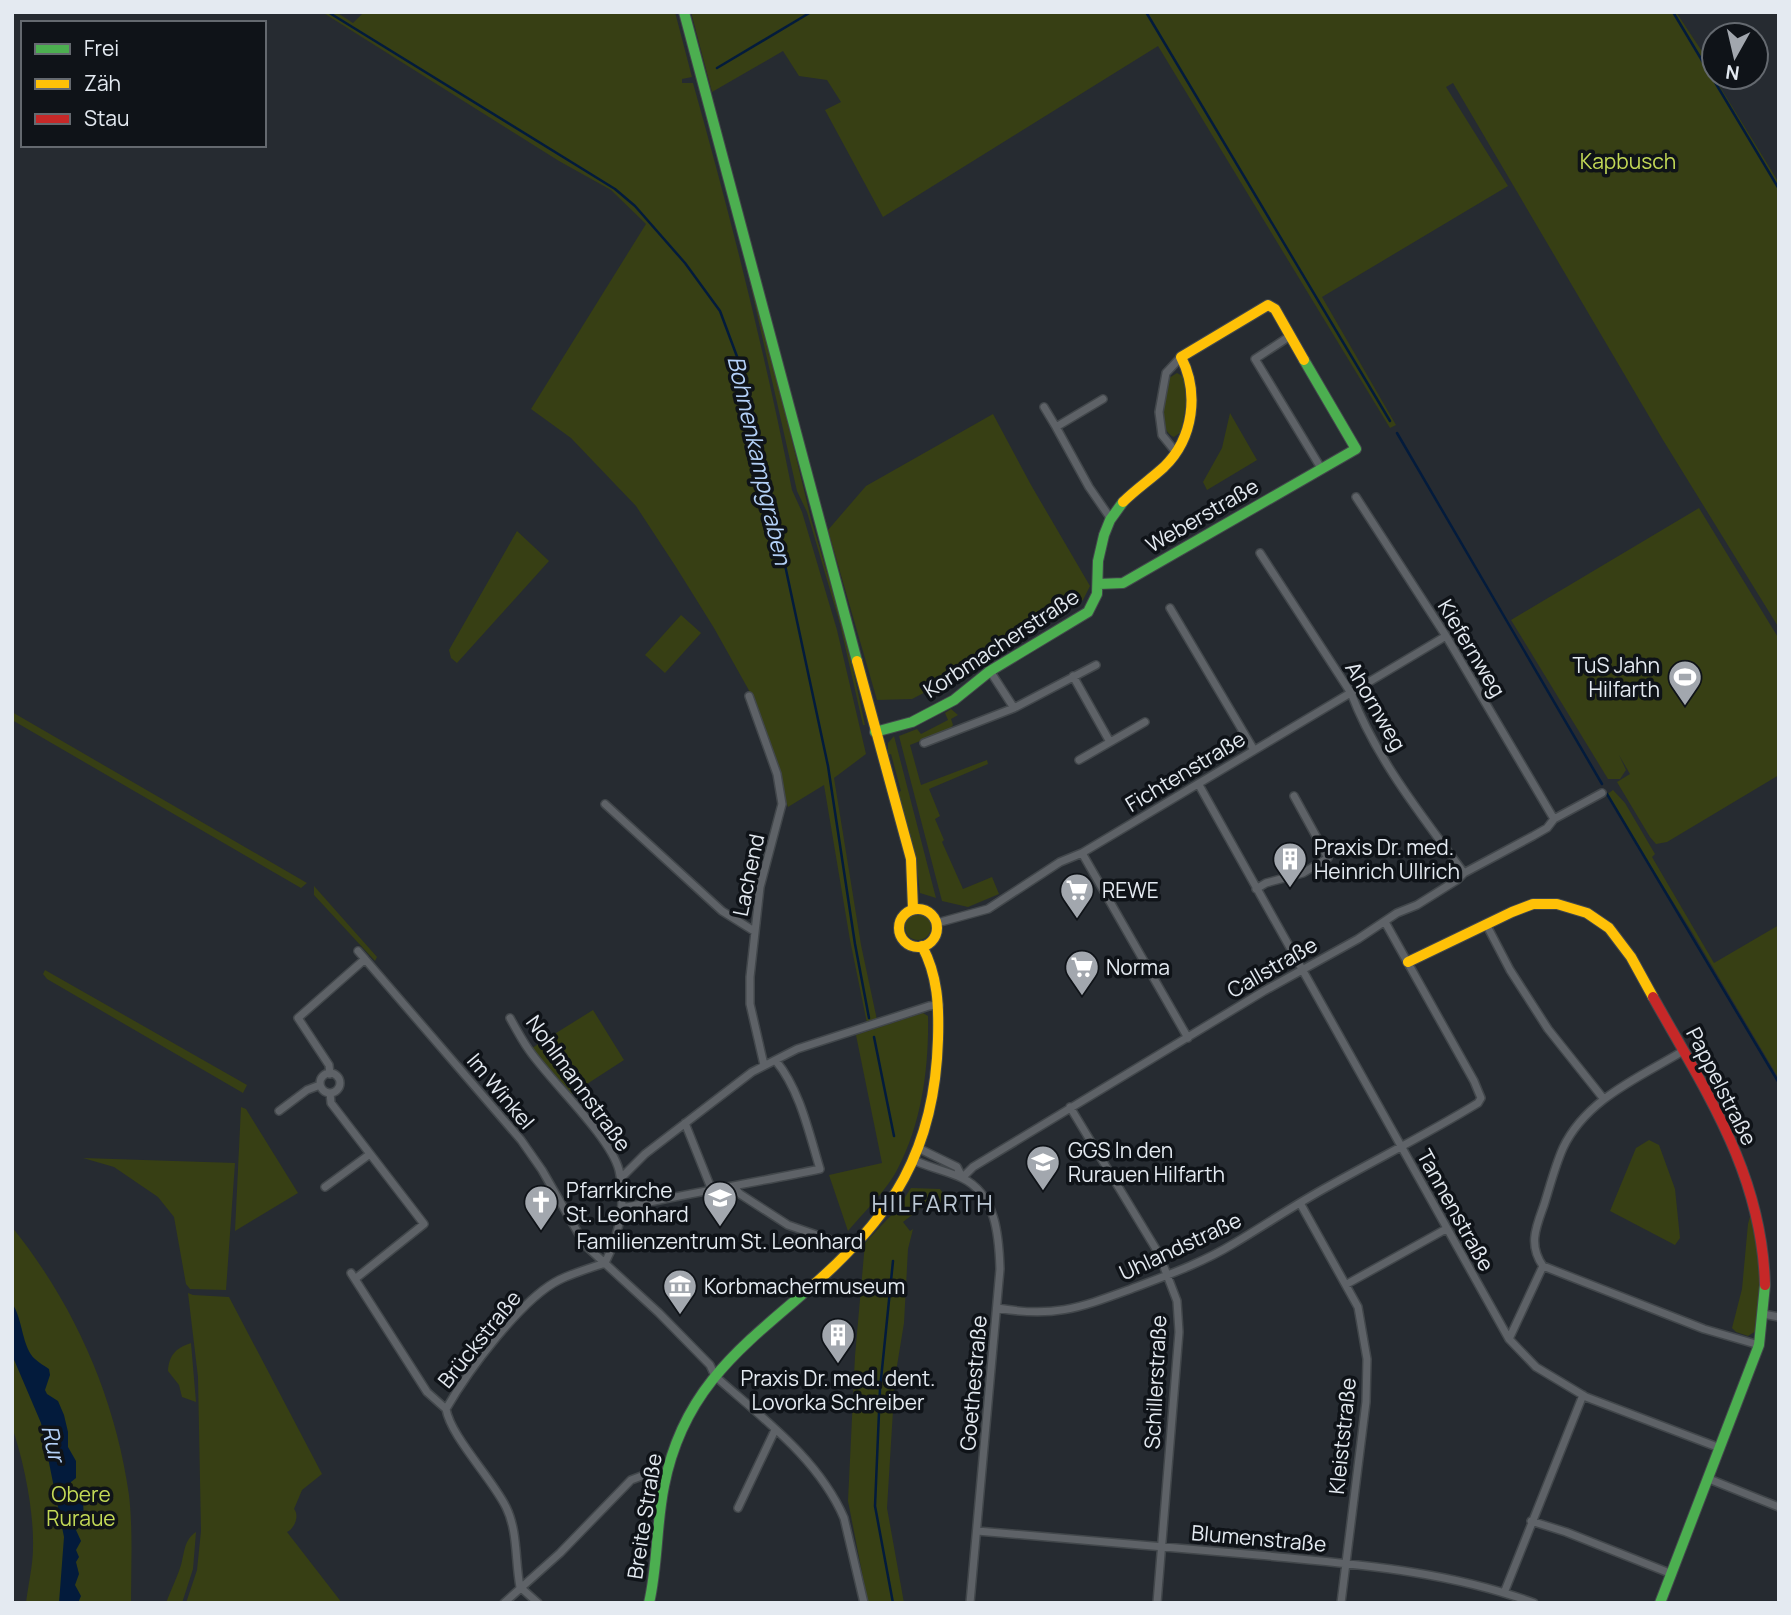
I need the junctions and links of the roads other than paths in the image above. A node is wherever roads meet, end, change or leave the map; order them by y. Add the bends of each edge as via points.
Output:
1 (684, 12) edge
2 (1290, 336) junction
3 (1181, 357) junction
4 (1103, 399) dead end
5 (1044, 407) dead end
6 (1056, 427) junction
7 (1175, 451) junction
8 (1321, 468) junction
9 (1356, 497) dead end
10 (1111, 519) junction
11 (1260, 553) dead end
12 (1099, 584) junction
13 (1170, 608) dead end
14 (1447, 636) junction
15 (1096, 665) dead end
16 (990, 671) junction
17 (1073, 676) junction
18 (1351, 693) junction
19 (749, 696) dead end
20 (1014, 708) junction
21 (1146, 722) dead end
22 (875, 732) junction
23 (1110, 742) junction
24 (924, 743) dead end
25 (1255, 750) junction
26 (1079, 760) dead end
27 (1199, 785) junction
28 (1602, 793) dead end
29 (1294, 796) dead end
30 (605, 804) dead end
31 (1554, 819) junction
32 (1082, 853) junction
33 (1464, 873) junction
34 (1256, 889) junction
35 (913, 909) junction
36 (1385, 922) junction
37 (937, 923) junction
38 (1486, 924) junction
39 (754, 931) junction
40 (922, 946) junction
41 (358, 951) dead end
42 (365, 959) junction
43 (1408, 962) junction
44 (1301, 970) junction
45 (939, 1005) junction
46 (510, 1018) dead end
47 (1188, 1038) junction
48 (1683, 1051) junction
49 (776, 1061) junction
50 (764, 1065) junction
51 (330, 1074) junction
52 (320, 1085) junction
53 (330, 1093) junction
54 (1603, 1098) junction
55 (1070, 1107) junction
56 (279, 1111) dead end
57 (685, 1123) junction
58 (1402, 1147) junction
59 (920, 1149) junction
60 (370, 1154) junction
61 (916, 1161) junction
62 (621, 1178) junction
63 (962, 1178) junction
64 (734, 1186) junction
65 (325, 1187) dead end
66 (712, 1188) junction
67 (1300, 1203) junction
68 (622, 1208) junction
69 (1446, 1229) junction
70 (854, 1248) junction
71 (605, 1263) junction
72 (1543, 1266) junction
73 (1166, 1275) junction
74 (1347, 1284) junction
75 (997, 1308) junction
76 (1763, 1314) junction
77 (1779, 1317) edge
78 (1509, 1339) junction
79 (1759, 1345) junction
80 (715, 1376) junction
81 (1583, 1395) junction
82 (446, 1409) junction
83 (775, 1430) junction
84 (1720, 1448) junction
85 (667, 1473) junction
86 (1709, 1479) junction
87 (1779, 1507) edge
88 (738, 1508) dead end
89 (1531, 1521) junction
90 (977, 1531) junction
91 (1160, 1547) junction
92 (1345, 1563) junction
93 (1672, 1574) junction
94 (520, 1587) junction
95 (1504, 1592) junction
96 (651, 1601) edge
97 (504, 1603) edge
98 (538, 1603) edge
99 (864, 1603) edge
100 (970, 1603) edge
101 (1157, 1603) edge
102 (1341, 1603) edge
103 (1534, 1603) edge
104 (1660, 1603) edge

1 - 22 street
2 - 3 street via 1268,305
2 - 8 street via 1255,359
2 - 8 street, Weberstraße via 1356,449
3 - 7 street, Korbmacherstraße via 1190,376 1190,421
3 - 7 street via 1166,373 1159,412 1162,435
4 - 6 street
5 - 6 street
6 - 10 street
7 - 10 street, Korbmacherstraße
8 - 12 street, Weberstraße via 1123,583
9 - 14 street, Kiefernweg
10 - 12 street, Korbmacherstraße via 1101,544
11 - 18 street, Ahornweg
12 - 16 street, Korbmacherstraße via 1095,604 1088,612
13 - 25 street
14 - 18 street, Fichtenstraße
14 - 31 street, Kiefernweg
15 - 17 street
16 - 20 street
16 - 22 street, Korbmacherstraße via 954,700 912,722
17 - 20 street
17 - 23 street
18 - 25 street, Fichtenstraße
18 - 33 street, Ahornweg via 1414,806
19 - 39 street, Lachend via 777,774 782,804 760,887
20 - 24 street
21 - 23 street
22 - 35 street via 911,859
23 - 26 street
25 - 27 street, Fichtenstraße
27 - 32 street, Fichtenstraße
27 - 34 street, Tannenstraße
28 - 31 street, Callstraße
29 - 34 street via 1328,858 1303,873
30 - 39 street via 713,903
31 - 33 street, Callstraße via 1540,832
32 - 37 street, Fichtenstraße via 1060,862 988,909
32 - 47 street
33 - 36 street, Callstraße
34 - 44 street, Tannenstraße
35 - 37 street via 926,910
35 - 40 street via 901,917 899,932 907,944
36 - 43 street
36 - 44 street, Callstraße
37 - 40 street via 935,937
38 - 43 street, Pappelstraße
38 - 48 street, Pappelstraße via 1545,903 1598,920 1626,949
38 - 54 street via 1548,1029
39 - 50 street, Lachend via 750,1004
40 - 45 street, Breite Straße via 936,980
41 - 42 street, Im Winkel
42 - 51 street via 298,1018 329,1065
42 - 71 street, Im Winkel via 521,1140 585,1245
43 - 58 street, Uhlandstraße via 1481,1098
44 - 47 street, Callstraße
44 - 58 street, Tannenstraße
45 - 49 street via 797,1049
45 - 59 street, Breite Straße via 935,1088
46 - 62 street, Nohlmannstraße via 530,1051 610,1151
47 - 55 street, Callstraße
48 - 54 street
48 - 76 street, Pappelstraße via 1732,1140 1752,1195 1764,1252
49 - 50 street
49 - 64 street via 798,1100 820,1169
50 - 57 street
51 - 52 street
51 - 53 street via 339,1085
52 - 53 street
52 - 56 street
53 - 60 street via 331,1103
54 - 72 street via 1581,1120 1564,1148 1534,1233 1534,1248
55 - 63 street, Callstraße
55 - 73 street, Schillerstraße via 1159,1254
57 - 62 street
57 - 66 street
58 - 67 street, Uhlandstraße
58 - 69 street, Tannenstraße
59 - 61 street, Breite Straße
59 - 63 street, Goethestraße via 957,1167
60 - 65 street
60 - 82 street via 424,1224 353,1276 428,1392
61 - 63 street, Goethestraße
61 - 70 street, Breite Straße via 897,1196
62 - 68 street, Nohlmannstraße
63 - 75 street, Goethestraße via 982,1194 997,1224
64 - 66 street
64 - 70 street via 788,1225
66 - 68 street
67 - 73 street, Uhlandstraße via 1231,1245
67 - 74 street, Kleiststraße
68 - 71 street, Nohlmannstraße via 615,1243
69 - 74 street
69 - 78 street, Tannenstraße
70 - 80 street, Breite Straße via 746,1342
71 - 80 street via 710,1365
71 - 82 street, Brückstraße via 558,1280 530,1300
72 - 78 street
72 - 79 street via 1704,1329
73 - 75 street, Uhlandstraße via 1064,1311
73 - 91 street, Schillerstraße via 1177,1301 1179,1332
74 - 92 street, Kleiststraße via 1358,1307 1367,1359 1366,1402
75 - 90 street, Goethestraße
76 - 77 street
76 - 79 street, Pappelstraße
78 - 81 street, Tannenstraße via 1536,1367
79 - 84 street, Pappelstraße
80 - 83 street
80 - 85 street, Breite Straße via 679,1436
81 - 84 street, Tannenstraße
81 - 89 street
82 - 94 street, Brückstraße via 449,1422 495,1488 513,1523
83 - 88 street
83 - 99 street via 817,1473 838,1505
84 - 86 street, Pappelstraße
85 - 94 street via 631,1480
85 - 96 street, Breite Straße
86 - 87 street
86 - 93 street, Pappelstraße
89 - 93 street
89 - 95 street
90 - 91 street, Blumenstraße
90 - 100 street, Goethestraße
91 - 92 street, Blumenstraße
91 - 101 street, Schillerstraße
92 - 95 street, Blumenstraße
92 - 102 street, Kleiststraße
93 - 104 street, Pappelstraße
94 - 97 street
94 - 98 street
95 - 103 street, Blumenstraße

